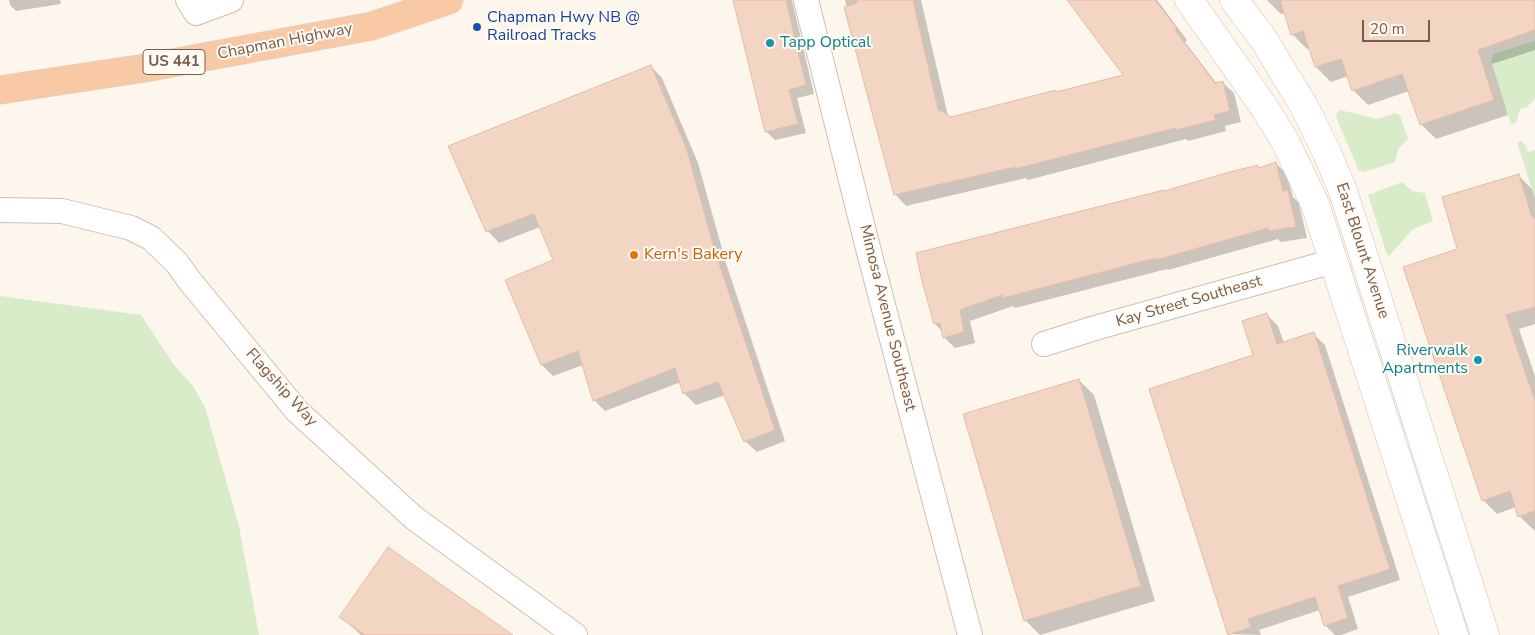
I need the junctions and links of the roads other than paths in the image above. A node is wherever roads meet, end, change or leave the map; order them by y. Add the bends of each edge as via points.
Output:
1 (231, 0) edge
2 (449, 0) edge
3 (806, 0) edge
4 (1189, 0) edge
5 (1234, 0) edge
6 (192, 7) edge
7 (0, 90) edge
8 (1304, 106) junction
9 (1276, 128) junction
10 (0, 210) edge
11 (1363, 254) junction
12 (1334, 261) junction
13 (1044, 344) dead end
14 (1483, 628) edge
15 (1453, 632) edge
16 (575, 635) edge
17 (970, 635) edge

1 - 6 street
2 - 7 highway, Chapman Highway / US 441 via 372,26 145,68
3 - 17 street, Mimosa Avenue Southeast
4 - 9 main road
5 - 8 main road, East Blount Avenue via 1262,36
8 - 9 main road
8 - 11 main road, East Blount Avenue via 1343,190
9 - 12 main road via 1301,171
10 - 16 street, Flagship Way via 62,210 131,228 151,238 177,262 297,411 414,518
11 - 12 main road
11 - 14 main road, East Blount Avenue
12 - 13 street, Kay Street Southeast
12 - 15 main road
14 - 15 main road

